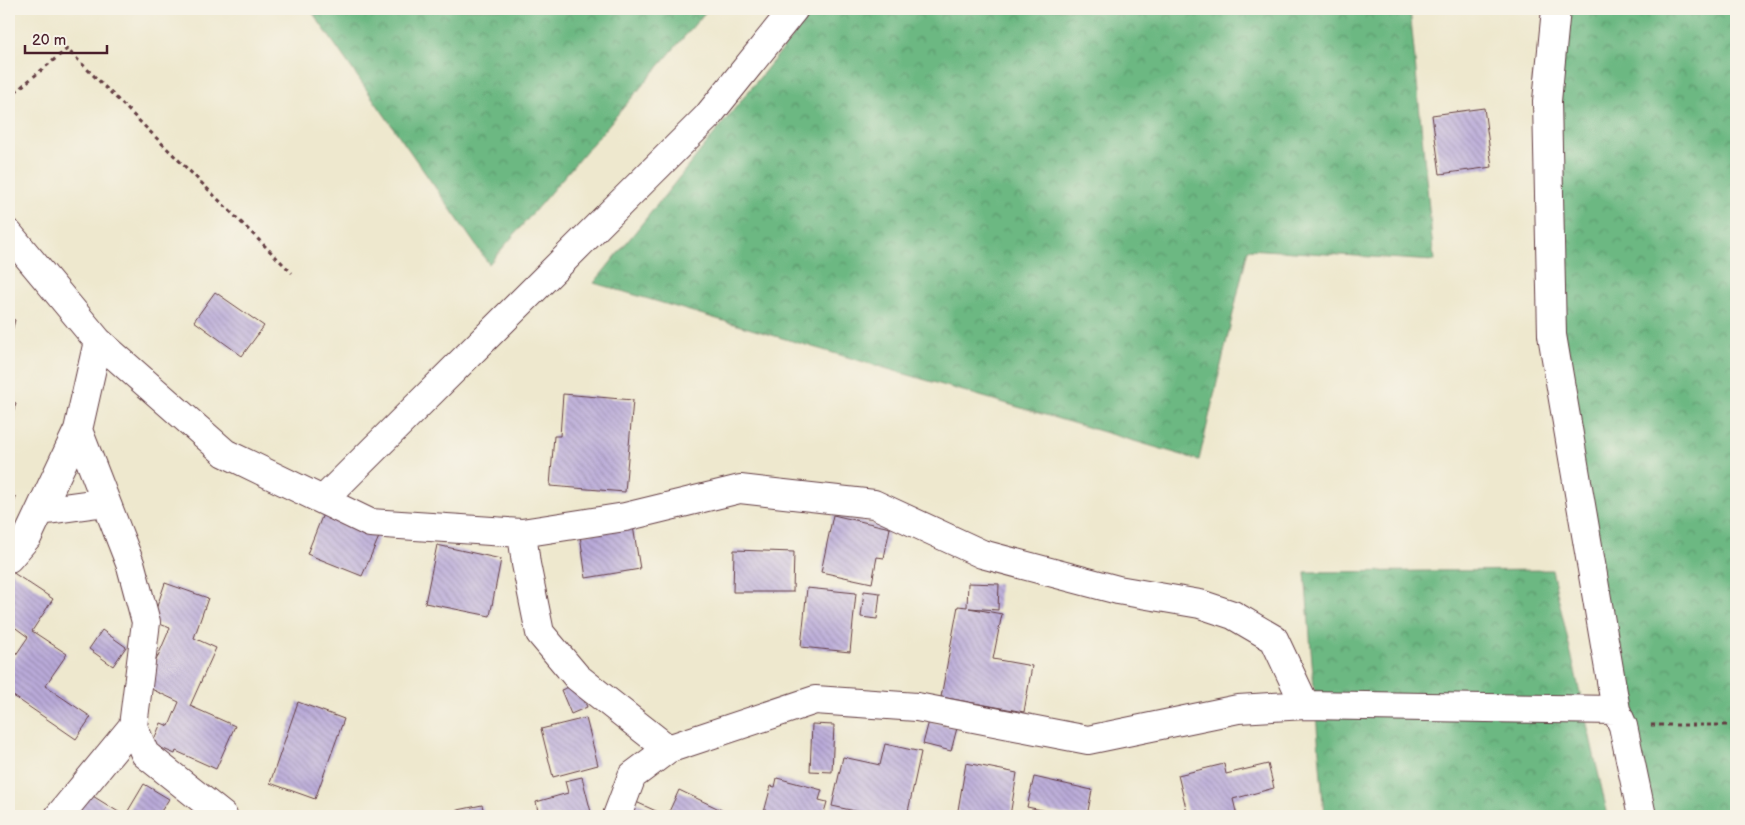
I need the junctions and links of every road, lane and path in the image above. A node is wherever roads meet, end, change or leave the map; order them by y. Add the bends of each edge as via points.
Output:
1 (794, 9) edge
2 (1556, 9) edge
3 (9, 97) edge
4 (9, 234) edge
5 (292, 273) dead end
6 (98, 340) junction
7 (78, 430) junction
8 (323, 500) junction
9 (106, 502) junction
10 (41, 511) junction
11 (522, 533) junction
12 (9, 558) edge
13 (1305, 705) junction
14 (1619, 718) junction
15 (1736, 725) edge
16 (133, 726) junction
17 (668, 749) junction
18 (58, 816) edge
19 (223, 816) edge
20 (617, 816) edge
21 (1642, 816) edge

1 - 8 street via 707,117
2 - 14 street via 1547,101 1552,335
3 - 5 path via 67,49
4 - 6 street
6 - 7 street
6 - 8 street via 225,453
7 - 9 street
7 - 10 street
8 - 11 street via 370,523
9 - 10 street
9 - 16 street via 130,566 146,622
10 - 12 street via 28,536
11 - 13 street via 625,517 740,489 874,504 982,554 1118,590 1200,604 1233,615 1274,638
11 - 17 street via 540,633 577,677
13 - 14 street
13 - 17 street via 1238,709 1088,740 917,707 815,700
14 - 15 path
14 - 21 street
16 - 18 street
16 - 19 street via 145,754
17 - 20 street via 632,776

